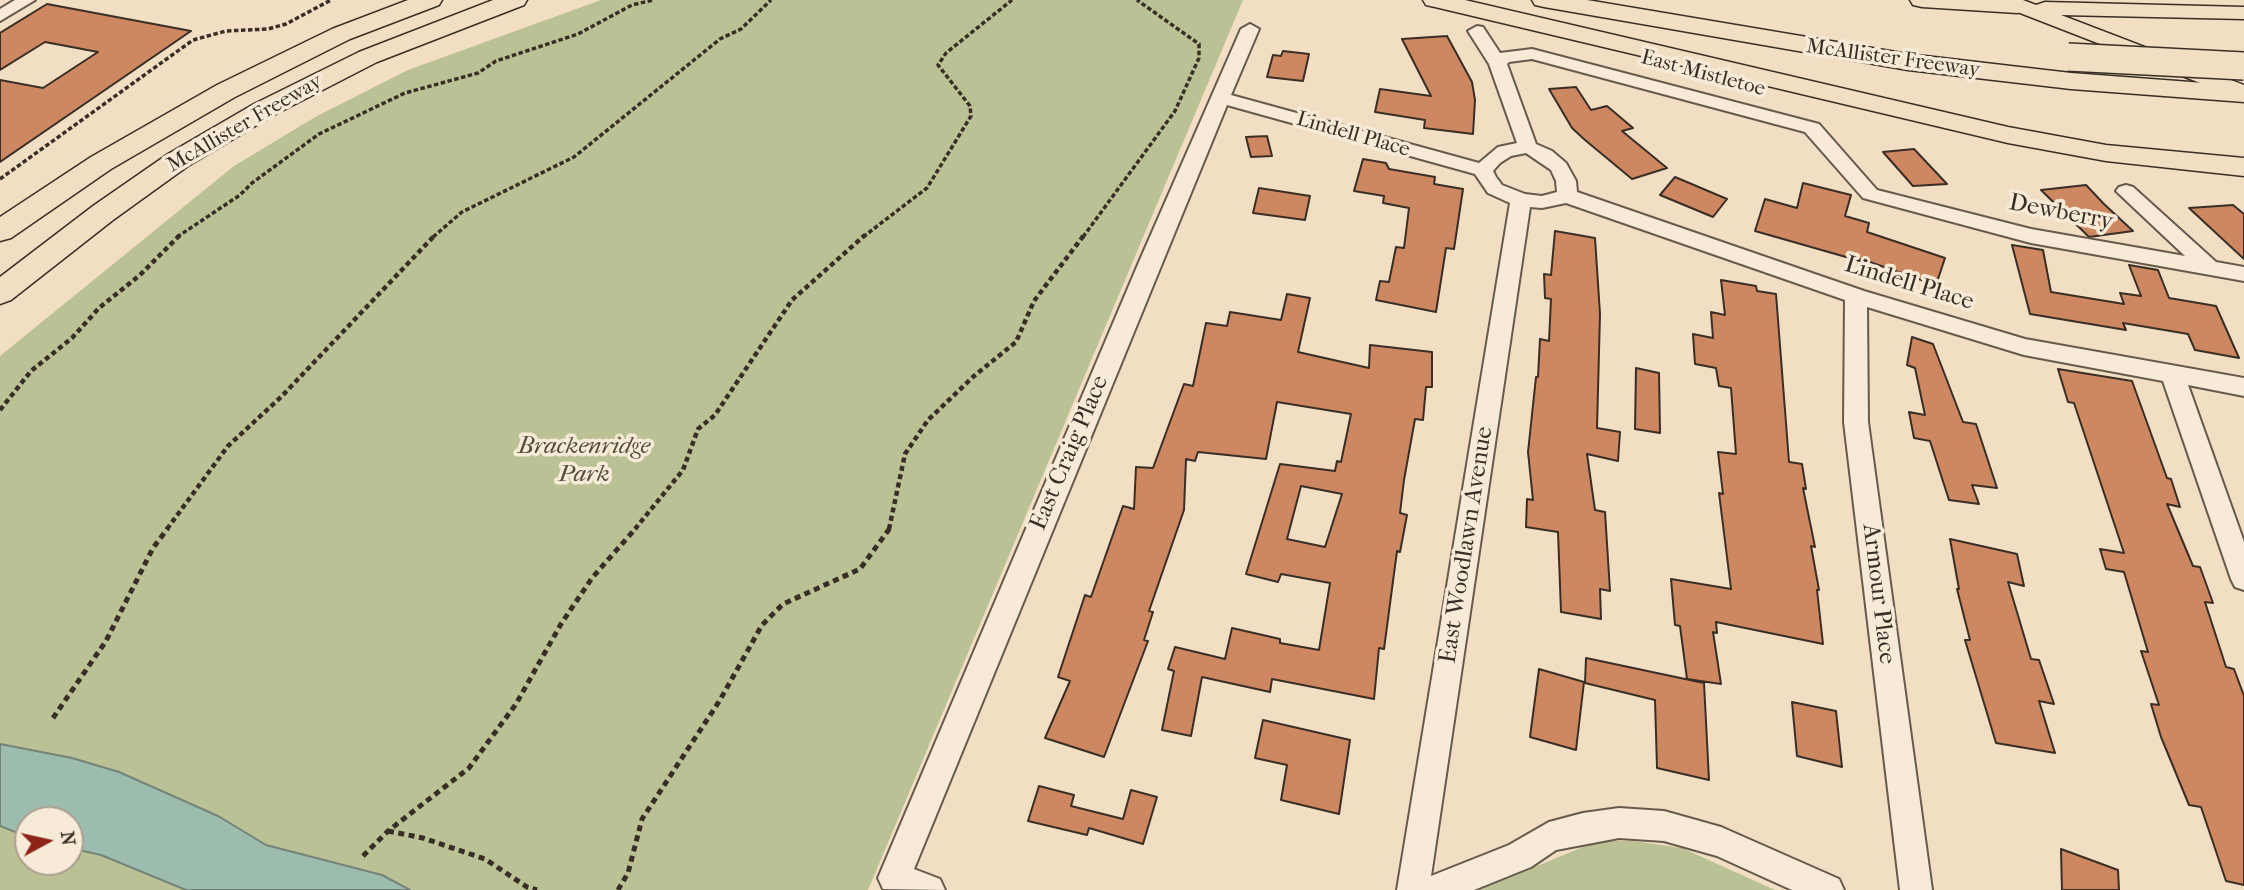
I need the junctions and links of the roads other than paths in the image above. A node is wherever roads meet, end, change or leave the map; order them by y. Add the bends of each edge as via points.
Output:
1 (27, 0) edge
2 (430, 0) edge
3 (515, 0) edge
4 (1435, 0) edge
5 (1544, 0) edge
6 (1662, 0) edge
7 (1922, 0) edge
8 (2021, 2) edge
9 (2067, 9) junction
10 (2244, 13) edge
11 (1, 15) edge
12 (1250, 29) dead end
13 (1477, 32) dead end
14 (1498, 64) junction
15 (2244, 66) edge
16 (2244, 75) edge
17 (2244, 93) edge
18 (1222, 98) junction
19 (1528, 147) junction
20 (2244, 167) edge
21 (1483, 170) junction
22 (2126, 191) dead end
23 (1870, 194) joint
24 (1567, 196) junction
25 (1521, 200) junction
26 (0, 231) edge
27 (2230, 274) edge
28 (0, 293) edge
29 (1856, 296) junction
30 (2173, 376) junction
31 (2244, 387) edge
32 (2244, 579) edge
33 (929, 890) edge
34 (1413, 890) edge
35 (1435, 890) edge
36 (1828, 890) edge
37 (1916, 890) edge

1 - 11 street
2 - 26 highway, McAllister Freeway via 341,34 226,91 101,163
3 - 28 highway, McAllister Freeway via 368,57 263,110 167,168
4 - 20 highway via 2008,135 2106,153
5 - 17 highway, McAllister Freeway via 1908,62 2148,89
6 - 15 highway, McAllister Freeway, bridge via 1894,37 2068,57
7 - 8 highway
8 - 9 main road
8 - 17 main road
9 - 10 main road
9 - 16 main road
12 - 18 street, East Craig Place
13 - 14 street
14 - 19 street
14 - 23 street, East Mistletoe via 1504,57 1532,54 1812,128
18 - 21 street, Lindell Place
18 - 33 street, East Craig Place via 894,878
19 - 21 street via 1505,151
19 - 24 street via 1559,167
21 - 25 street via 1495,189
22 - 27 street
23 - 27 street, Dewberry via 2031,236
24 - 25 street via 1542,202
24 - 29 street, Lindell Place
25 - 34 street, East Woodlawn Avenue
29 - 30 street, Lindell Place via 2024,347
29 - 37 street, Armour Place via 1856,422
30 - 31 street, Lindell Place
30 - 32 street
35 - 36 street via 1520,856 1549,837 1619,823 1664,826 1721,842

